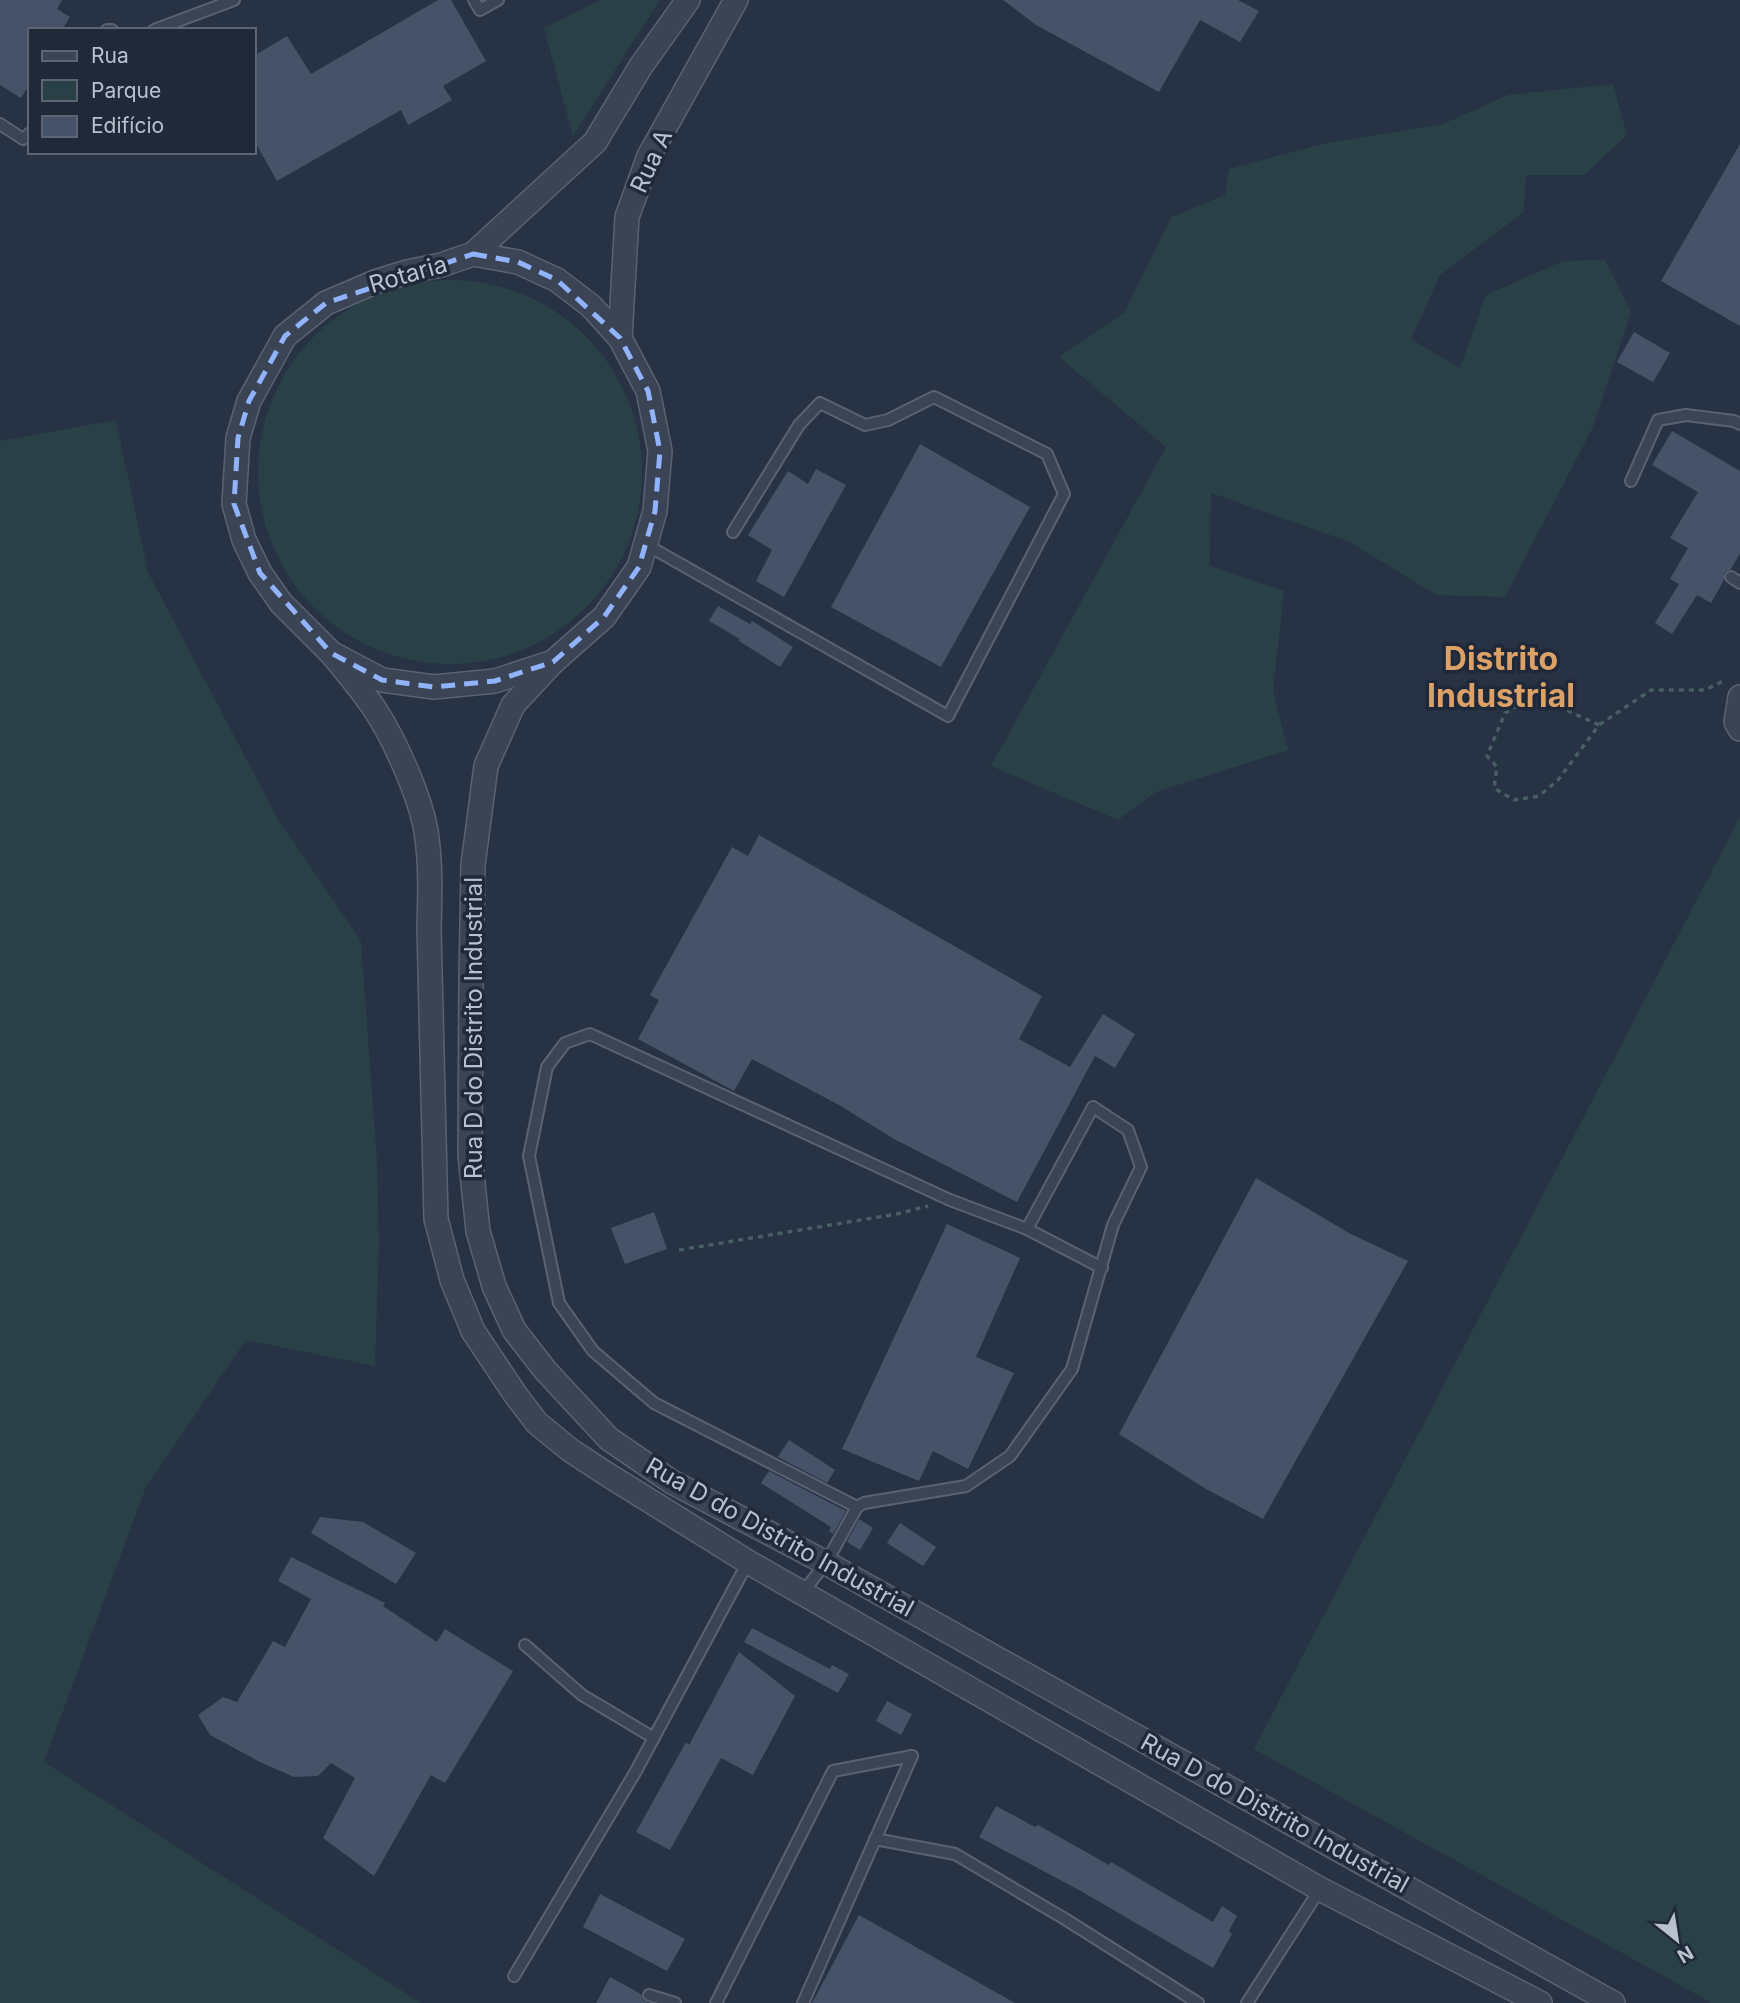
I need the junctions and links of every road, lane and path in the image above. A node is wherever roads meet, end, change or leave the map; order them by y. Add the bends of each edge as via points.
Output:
1 (234, 0) edge
2 (474, 0) edge
3 (498, 0) edge
4 (688, 0) edge
5 (736, 0) edge
6 (159, 28) edge
7 (0, 124) edge
8 (28, 135) edge
9 (473, 254) junction
10 (620, 338) junction
11 (1740, 424) edge
12 (1631, 481) dead end
13 (733, 533) dead end
14 (645, 544) junction
15 (331, 653) junction
16 (553, 662) junction
17 (1736, 691) edge
18 (1599, 725) junction
19 (1740, 729) edge
20 (950, 1200) junction
21 (1027, 1229) junction
22 (679, 1250) dead end
23 (1102, 1268) junction
24 (857, 1507) junction
25 (748, 1562) junction
26 (826, 1563) junction
27 (803, 1592) junction
28 (525, 1645) dead end
29 (654, 1738) junction
30 (875, 1839) junction
31 (1320, 1889) junction
32 (514, 1976) dead end
33 (649, 1995) dead end
34 (676, 2003) edge
35 (716, 2003) edge
36 (803, 2003) edge
37 (1198, 2003) edge
38 (1247, 2003) edge
39 (1540, 2003) edge
40 (1613, 2003) edge

1 - 6 lane
2 - 3 lane via 480,10
4 - 9 street via 595,142
5 - 10 street, Rua A via 649,156 627,216
7 - 8 lane via 23,139
9 - 10 street, Rotaria via 518,262 557,281 591,306
9 - 15 street, Rotaria via 375,282 326,303 285,336 249,401 238,438 234,504 244,540 281,603
10 - 14 street, Rotaria via 648,391 660,451 655,511
11 - 12 lane via 1686,415 1658,420
13 - 14 lane via 799,425 820,402 865,425 888,420 934,397 1047,454 1064,494 948,716
14 - 16 street, Rotaria via 639,567 604,617
15 - 16 street, Rotaria via 382,680 434,687 495,681
15 - 25 street, Rua D do Distrito Industrial via 375,709 396,748 426,831 436,1219 452,1280 473,1331 537,1423 570,1450
16 - 26 street, Rua D do Distrito Industrial via 513,705 485,766 473,865 471,966 470,1155 478,1231 514,1330 610,1439 672,1482
17 - 18 path via 1651,690
17 - 19 street
18 - 18 path via 1536,696 1505,713 1487,756 1497,767 1494,788 1514,800 1539,796 1558,780
20 - 21 lane
20 - 22 path via 897,1214
20 - 24 lane via 590,1034 565,1043 547,1066 529,1156 559,1303 593,1351 654,1403
21 - 23 lane
21 - 23 lane via 1093,1107 1128,1130 1141,1167 1113,1225
23 - 24 lane via 1072,1369 1010,1456 966,1486
24 - 26 lane
25 - 27 street, Rua D do Distrito Industrial
25 - 29 lane
26 - 27 lane
26 - 40 street, Rua D do Distrito Industrial
27 - 31 street, Rua D do Distrito Industrial
28 - 29 lane via 582,1695
29 - 32 lane
30 - 35 lane via 912,1756 833,1771
30 - 36 lane
30 - 37 lane via 955,1854
31 - 38 lane
31 - 39 street, Rua D do Distrito Industrial
33 - 34 lane

